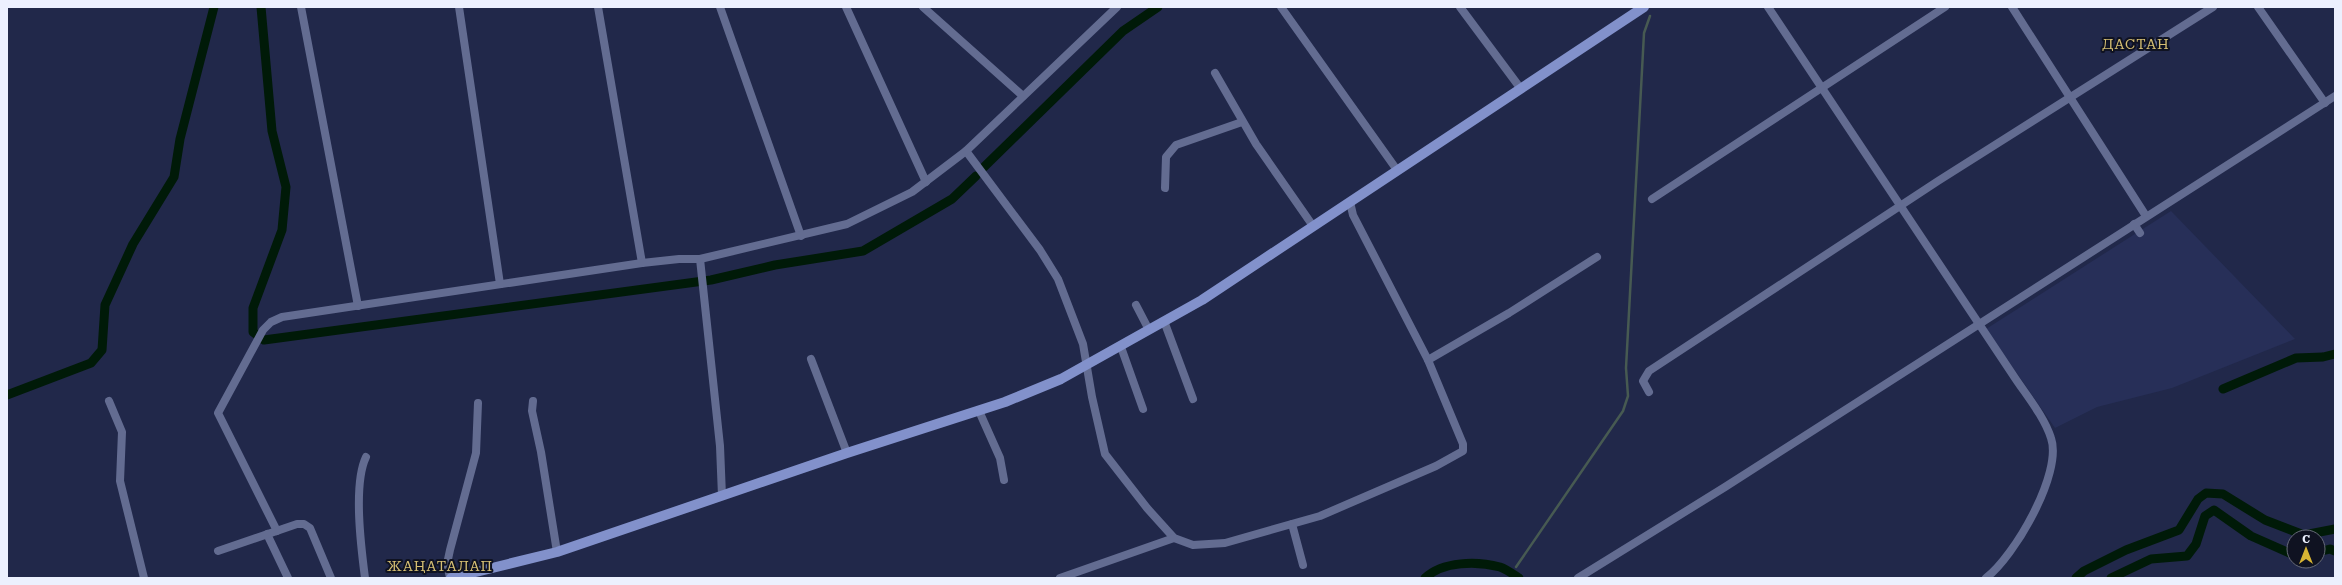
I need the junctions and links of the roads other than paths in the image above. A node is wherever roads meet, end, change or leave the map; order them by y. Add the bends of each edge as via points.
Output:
1 (301, 7) edge
2 (459, 7) edge
3 (598, 7) edge
4 (720, 7) edge
5 (846, 7) edge
6 (923, 7) edge
7 (1117, 7) edge
8 (1281, 7) edge
9 (1460, 7) edge
10 (1768, 7) edge
11 (1945, 7) edge
12 (2012, 7) edge
13 (2213, 7) edge
14 (2258, 7) edge
15 (1641, 8) edge
16 (1214, 73) dead end
17 (1822, 87) junction
18 (1521, 89) junction
19 (1023, 96) junction
20 (2070, 96) junction
21 (2335, 96) edge
22 (2325, 103) junction
23 (1242, 122) junction
24 (966, 151) junction
25 (1397, 170) junction
26 (926, 182) junction
27 (1165, 188) dead end
28 (1652, 199) dead end
29 (1350, 202) junction
30 (1900, 206) junction
31 (2146, 216) junction
32 (2134, 224) junction
33 (1312, 226) junction
34 (2140, 233) dead end
35 (801, 236) junction
36 (1597, 257) dead end
37 (700, 259) junction
38 (642, 263) junction
39 (500, 284) junction
40 (1136, 305) dead end
41 (358, 306) junction
42 (1164, 322) junction
43 (1979, 323) junction
44 (1149, 330) junction
45 (1121, 347) junction
46 (811, 359) dead end
47 (1428, 360) junction
48 (1088, 365) junction
49 (1649, 392) dead end
50 (1193, 399) dead end
51 (109, 401) dead end
52 (533, 401) dead end
53 (478, 403) dead end
54 (1143, 409) dead end
55 (979, 411) junction
56 (847, 453) junction
57 (366, 456) dead end
58 (1004, 480) dead end
59 (722, 496) junction
60 (1292, 524) junction
61 (277, 531) junction
62 (267, 534) junction
63 (1174, 538) junction
64 (218, 551) dead end
65 (557, 552) junction
66 (1303, 565) dead end
67 (144, 578) edge
68 (288, 578) edge
69 (331, 578) edge
70 (365, 578) edge
71 (450, 578) edge
72 (1060, 578) edge
73 (1578, 578) edge
74 (1986, 578) edge

1 - 41 street
2 - 39 street
3 - 38 street
4 - 35 street
5 - 26 street
6 - 19 street
7 - 19 street
8 - 25 street
9 - 18 street
10 - 17 street
11 - 17 street
12 - 20 street
13 - 20 street
14 - 22 street
15 - 18 main road
16 - 23 street
17 - 28 street
17 - 30 street
18 - 25 main road
19 - 24 street
20 - 30 street
20 - 31 street
21 - 22 street
22 - 31 street
23 - 27 street via 1176,145 1166,157
23 - 33 street
24 - 26 street
24 - 48 street via 984,171 1050,264 1079,330
25 - 29 main road
26 - 35 street via 866,216 847,224
29 - 33 main road
29 - 47 street via 1353,215
30 - 43 street
30 - 49 street via 1649,371 1643,381
31 - 32 street
32 - 34 street
32 - 43 street
33 - 42 main road via 1202,300
35 - 37 street
36 - 47 street via 1510,313
37 - 38 street via 679,258
37 - 59 street via 720,446
38 - 39 street
39 - 41 street
40 - 44 street
41 - 61 street via 282,317 271,322 263,330 218,414
42 - 44 main road
42 - 50 street
43 - 73 street via 1725,487
43 - 74 street via 2038,413 2052,439 2053,448 2048,478 2026,529 2004,560
44 - 45 main road
45 - 48 main road
45 - 54 street
46 - 56 street
47 - 60 street via 1463,444 1462,453 1320,516
48 - 55 main road via 1032,392
48 - 63 street via 1092,397 1105,454
51 - 67 street via 122,432 120,481
52 - 65 street via 532,416 541,452
53 - 71 street via 476,453 447,564
55 - 56 main road
55 - 58 street via 1000,458
56 - 59 main road
57 - 70 street via 361,470 360,486 361,543
59 - 65 main road
60 - 63 street via 1225,543 1193,545
60 - 66 street
61 - 62 street
61 - 69 street via 297,524 304,524 310,528
62 - 64 street
62 - 68 street
63 - 72 street
65 - 71 main road

